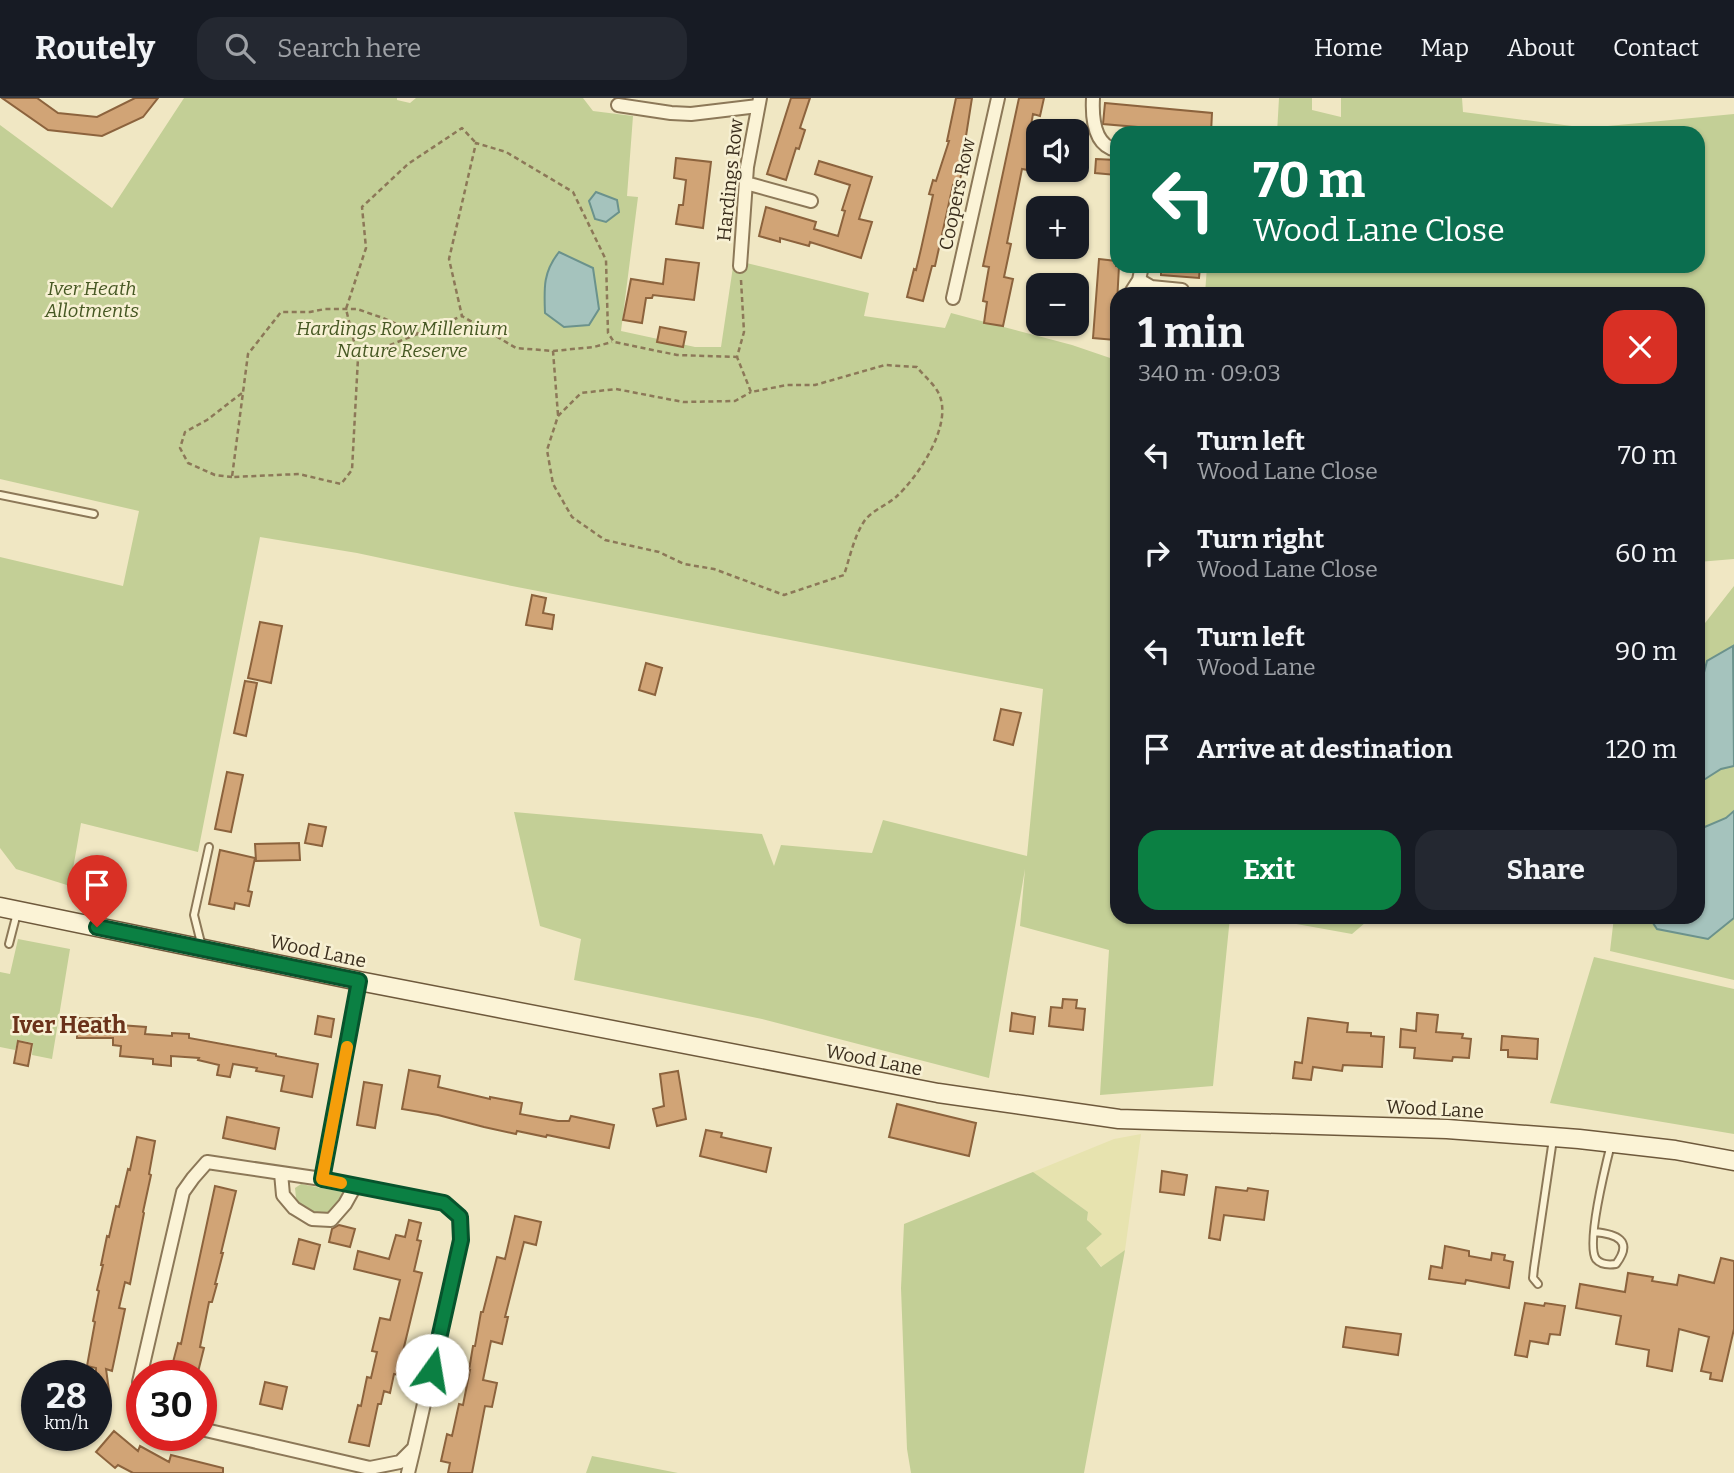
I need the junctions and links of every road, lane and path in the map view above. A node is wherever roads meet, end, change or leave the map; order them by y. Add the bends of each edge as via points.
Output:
1 (998, 98) edge
2 (1093, 98) edge
3 (759, 102) edge
4 (618, 105) dead end
5 (476, 143) junction
6 (1110, 148) edge
7 (746, 183) junction
8 (811, 201) dead end
9 (740, 266) joint
10 (1140, 273) edge
11 (1139, 280) junction
12 (1134, 287) edge
13 (1151, 287) edge
14 (953, 298) dead end
15 (346, 309) junction
16 (462, 316) junction
17 (419, 334) junction
18 (614, 342) junction
19 (554, 351) junction
20 (737, 357) junction
21 (358, 358) junction
22 (243, 392) junction
23 (751, 392) junction
24 (558, 416) junction
25 (232, 477) junction
26 (0, 495) edge
27 (93, 514) dead end
28 (209, 847) dead end
29 (0, 892) edge
30 (0, 907) edge
31 (18, 911) junction
32 (9, 944) dead end
33 (203, 949) junction
34 (359, 981) junction
35 (1553, 1137) junction
36 (1611, 1143) junction
37 (1734, 1161) edge
38 (281, 1173) junction
39 (322, 1179) junction
40 (355, 1186) junction
41 (1594, 1232) junction
42 (1538, 1284) dead end
43 (144, 1360) edge
44 (217, 1433) edge
45 (414, 1448) junction
46 (328, 1458) junction
47 (334, 1473) edge
48 (408, 1473) edge

1 - 14 street, Coopers Row
2 - 6 street via 1092,118 1100,139
3 - 4 street via 691,114
3 - 7 street, Hardings Row
5 - 15 path via 462,128 408,164 362,206 366,248
5 - 16 path via 449,259
5 - 18 path via 506,152 573,192 606,260 608,332
7 - 8 street
7 - 9 street, Hardings Row
9 - 20 path via 744,332
10 - 11 street
11 - 12 street
11 - 13 street
15 - 17 path via 357,309
15 - 21 path
15 - 22 path via 281,312 248,354
16 - 17 path
16 - 19 path via 516,348
17 - 21 path
18 - 19 path
18 - 20 path via 677,355
19 - 24 path
20 - 23 path
21 - 25 path via 352,470 341,484 299,474
22 - 25 path
22 - 25 path via 185,432 180,449 188,463
23 - 24 path via 735,401 682,402 616,389 581,394
23 - 24 path via 816,384 885,365 916,367 939,393 943,414 939,433 916,476 866,518 844,575 784,595 659,552 605,540 572,517 553,484 547,450
26 - 27 lane
28 - 33 lane via 194,915
29 - 31 street
30 - 31 street, Wood Lane
31 - 32 lane
31 - 33 street, Wood Lane
33 - 34 street, Wood Lane
34 - 35 street, Wood Lane via 925,1091 1119,1119 1447,1129
34 - 39 street
35 - 36 street, Wood Lane
35 - 42 lane via 1534,1268
36 - 37 street, Wood Lane
36 - 41 lane
38 - 39 street
38 - 40 street via 283,1195 312,1219 331,1220
38 - 43 street via 207,1162 193,1178 183,1192
39 - 40 street
40 - 45 street via 444,1203 460,1217 461,1240
41 - 41 lane via 1594,1256 1600,1263 1616,1264 1623,1251 1620,1238
44 - 46 street
45 - 46 street via 400,1462 370,1468
45 - 48 street
46 - 47 street

